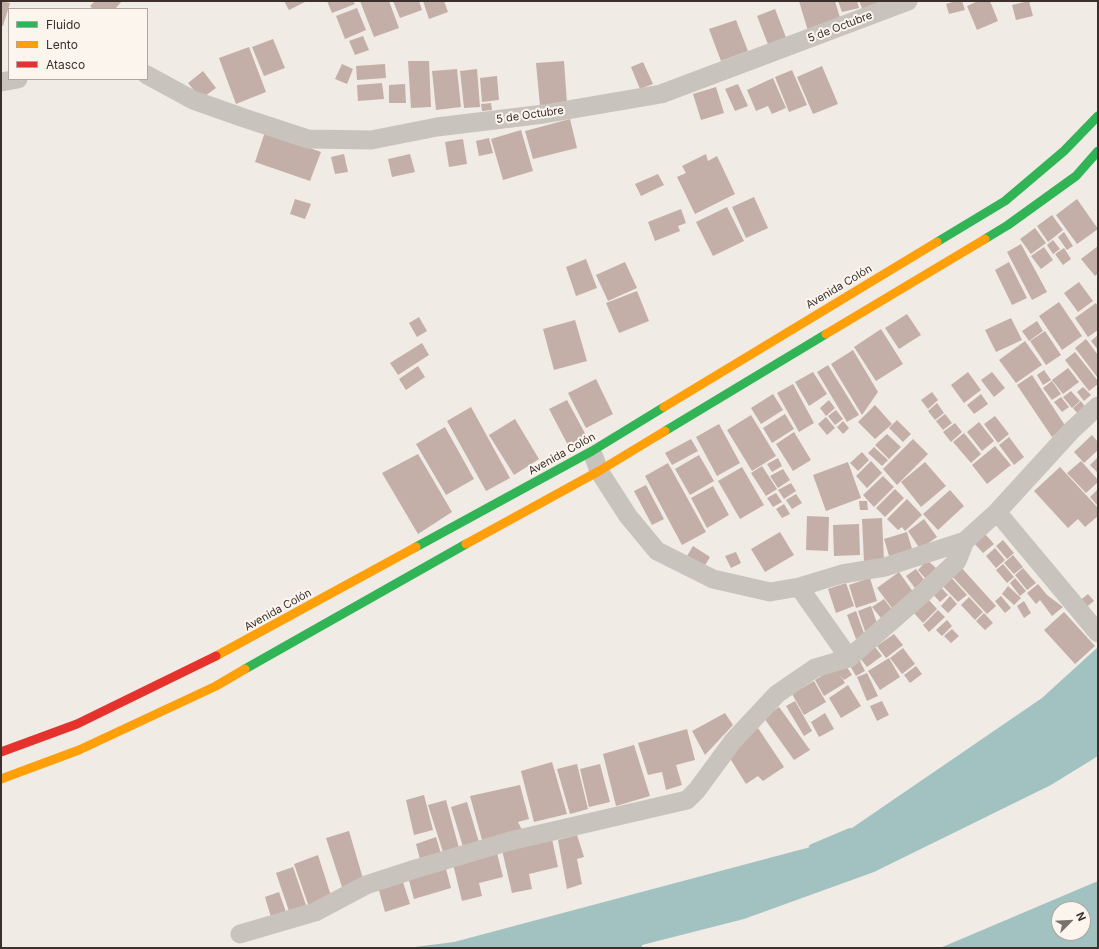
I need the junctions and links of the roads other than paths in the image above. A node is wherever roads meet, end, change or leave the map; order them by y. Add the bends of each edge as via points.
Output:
1 (908, 1) edge
2 (148, 76) edge
3 (12, 80) edge
4 (1, 82) edge
5 (1098, 116) edge
6 (1098, 151) edge
7 (1098, 406) edge
8 (592, 451) junction
9 (599, 471) junction
10 (997, 512) junction
11 (965, 541) junction
12 (799, 587) junction
13 (1098, 633) edge
14 (849, 658) junction
15 (1, 752) edge
16 (1, 780) edge
17 (240, 934) dead end

1 - 2 street, 5 de Octubre via 661,94 544,114 436,127 371,140 308,139 193,100
3 - 4 street
5 - 8 main road, Avenida Colón via 1064,151 1005,201
6 - 9 main road via 1076,176 1008,226
7 - 10 street via 1072,430
8 - 9 street
8 - 15 main road, Avenida Colón via 219,655 77,724
9 - 12 street via 628,516 657,551 713,579 770,592
9 - 16 main road via 216,686 79,750
10 - 11 street
10 - 13 street
11 - 12 street via 885,567 842,574
11 - 14 street via 957,561
12 - 14 street
14 - 17 street via 815,668 777,694 732,742 697,790 684,802 510,840 366,885 315,912

